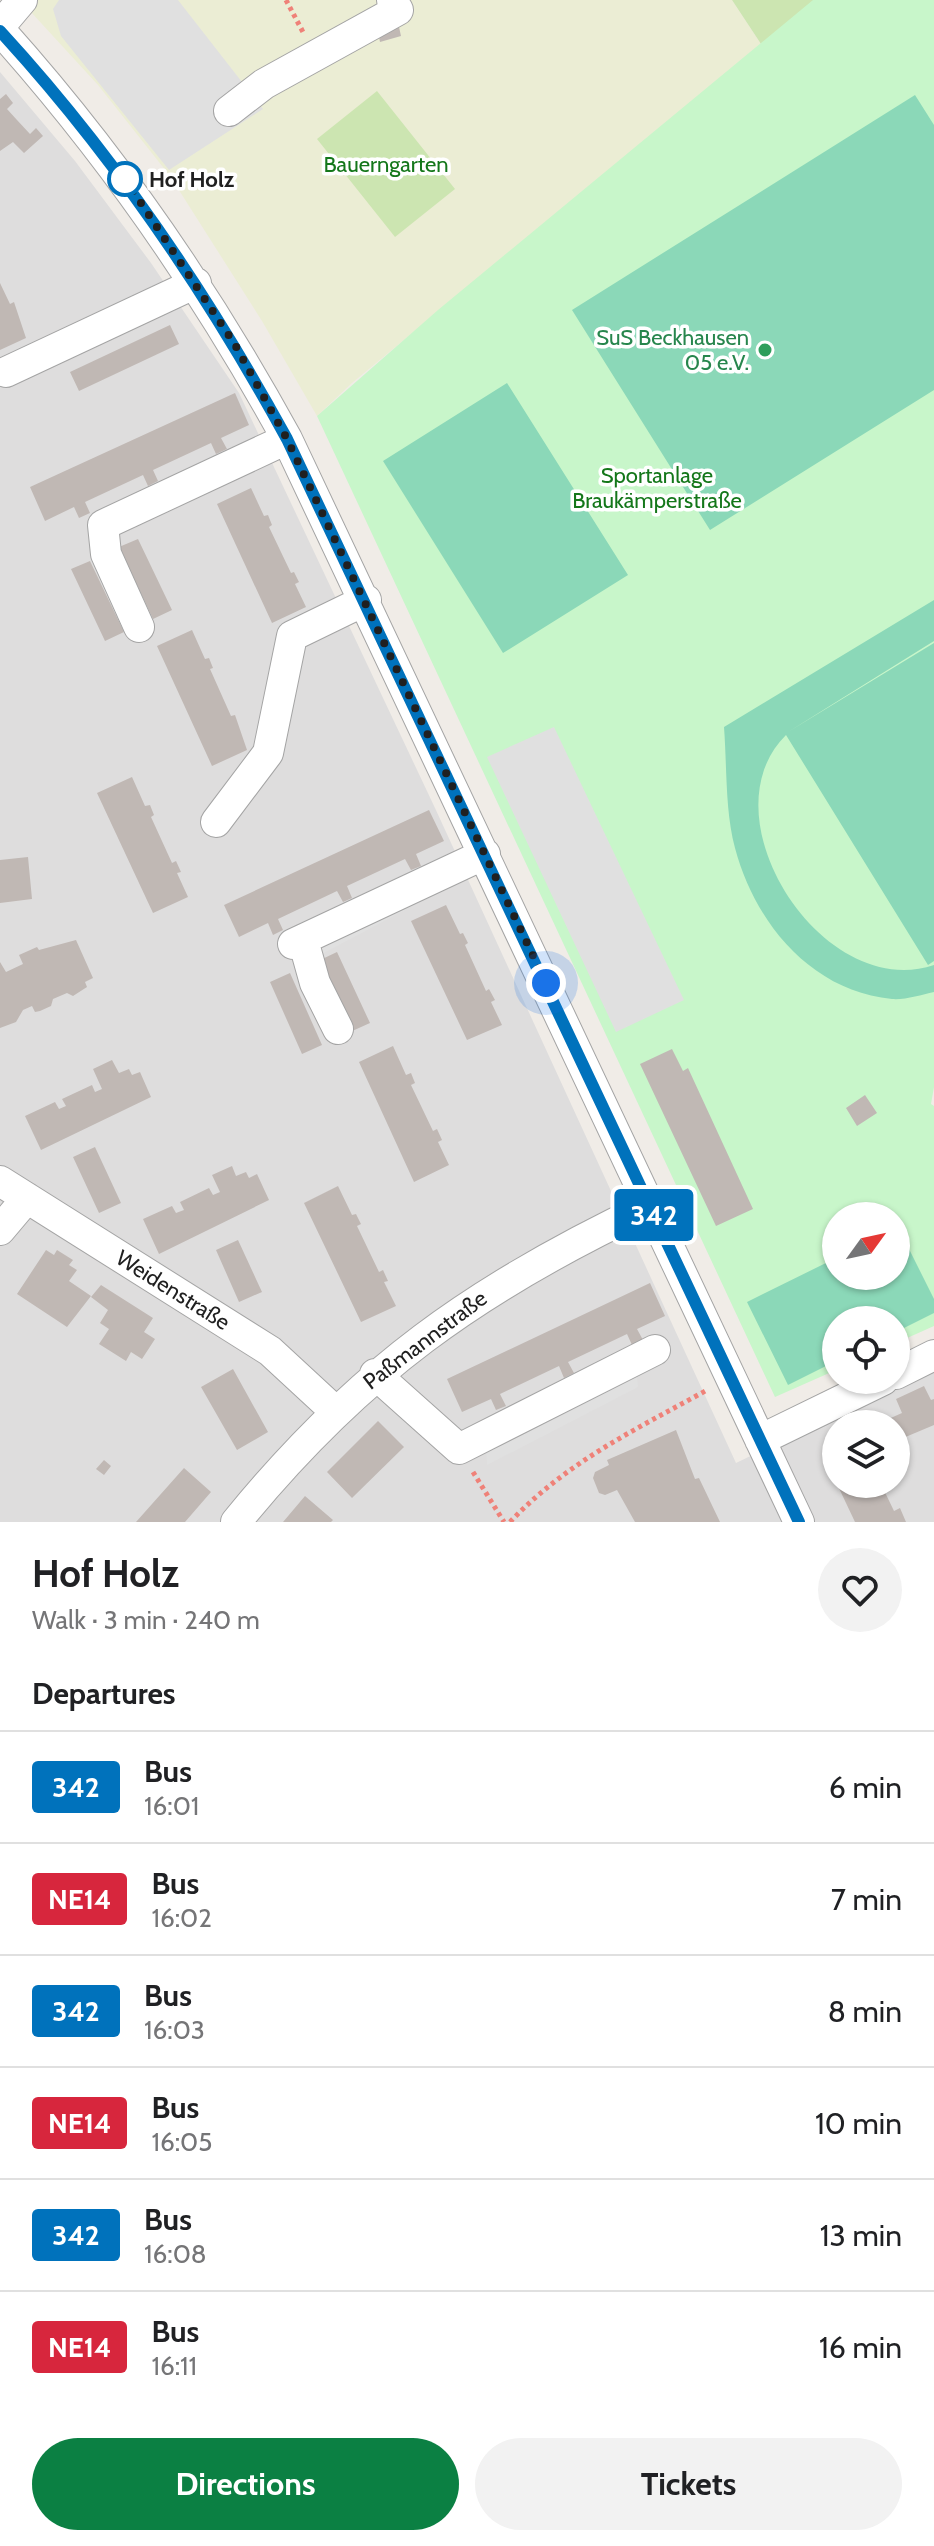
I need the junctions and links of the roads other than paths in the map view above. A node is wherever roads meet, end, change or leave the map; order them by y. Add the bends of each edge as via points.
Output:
1 (22, 0) edge
2 (392, 0) edge
3 (0, 28) edge
4 (229, 111) dead end
5 (196, 283) junction
6 (6, 372) dead end
7 (287, 439) junction
8 (366, 600) junction
9 (139, 627) dead end
10 (216, 822) dead end
11 (485, 854) junction
12 (338, 1029) dead end
13 (0, 1181) edge
14 (27, 1198) junction
15 (650, 1206) junction
16 (0, 1230) edge
17 (655, 1350) dead end
18 (934, 1355) edge
19 (910, 1367) edge
20 (375, 1374) junction
21 (854, 1394) edge
22 (336, 1412) junction
23 (760, 1440) junction
24 (236, 1522) edge
25 (799, 1522) edge

1 - 3 street
2 - 4 street via 398,10 264,84
3 - 5 street via 119,171
5 - 6 street
5 - 7 street
7 - 8 street
7 - 9 street via 103,525 106,554
8 - 10 street via 292,636 268,753
8 - 11 street
11 - 12 street via 298,942
11 - 15 street
13 - 14 street, Weidenstraße
14 - 16 street
14 - 22 street, Weidenstraße via 270,1351
15 - 20 street, Paßmannstraße via 501,1284
15 - 23 street
17 - 20 street via 459,1449
18 - 19 street
20 - 22 street, Paßmannstraße
21 - 23 street
22 - 24 street, Paßmannstraße
23 - 25 street

